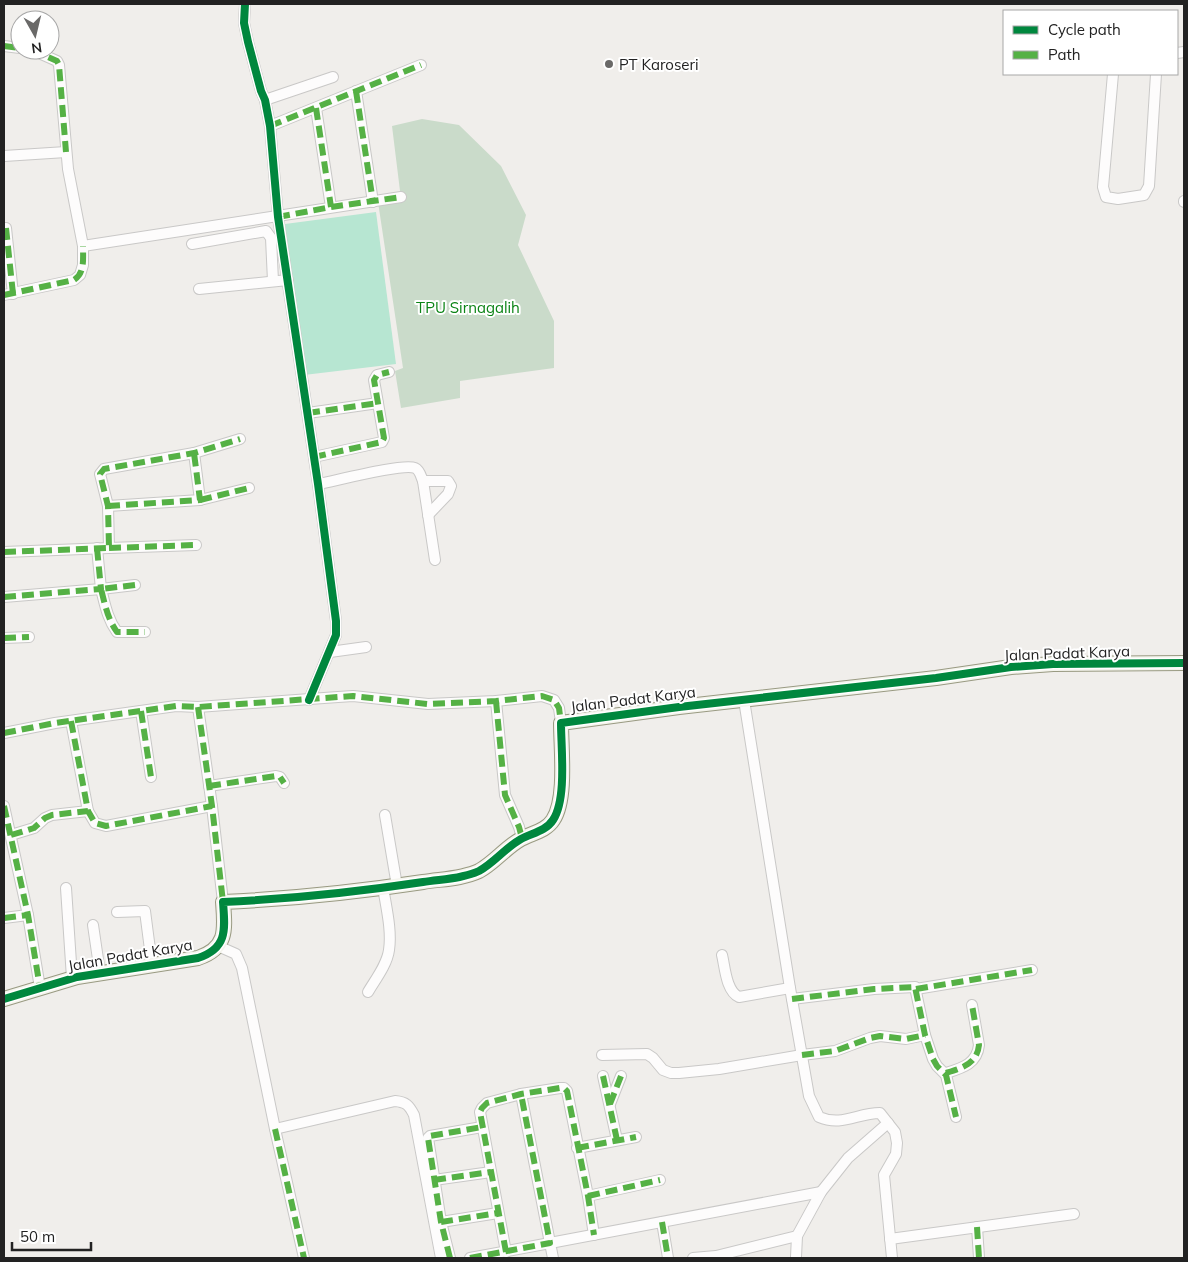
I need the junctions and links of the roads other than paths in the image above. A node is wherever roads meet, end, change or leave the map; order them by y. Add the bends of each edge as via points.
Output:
1 (245, 4) edge
2 (55, 60) edge
3 (421, 65) dead end
4 (1113, 75) edge
5 (1156, 75) edge
6 (333, 77) dead end
7 (356, 91) junction
8 (266, 100) junction
9 (316, 108) junction
10 (270, 126) junction
11 (66, 152) junction
12 (4, 156) edge
13 (401, 198) dead end
14 (373, 202) junction
15 (331, 207) junction
16 (278, 217) junction
17 (6, 228) dead end
18 (192, 244) dead end
19 (83, 246) junction
20 (288, 280) junction
21 (273, 281) junction
22 (199, 289) dead end
23 (8, 294) edge
24 (389, 372) dead end
25 (378, 403) junction
26 (308, 412) junction
27 (240, 439) dead end
28 (194, 453) junction
29 (314, 457) junction
30 (423, 481) junction
31 (318, 484) junction
32 (249, 488) dead end
33 (200, 500) junction
34 (108, 506) junction
35 (428, 515) junction
36 (196, 546) dead end
37 (97, 548) junction
38 (109, 548) junction
39 (4, 552) edge
40 (435, 560) dead end
41 (135, 585) dead end
42 (101, 589) junction
43 (4, 597) edge
44 (146, 632) dead end
45 (29, 637) dead end
46 (4, 638) edge
47 (366, 647) dead end
48 (330, 652) junction
49 (1184, 663) edge
50 (309, 700) junction
51 (744, 700) junction
52 (496, 701) junction
53 (198, 707) junction
54 (141, 712) junction
55 (71, 721) junction
56 (561, 723) junction
57 (4, 733) edge
58 (152, 776) dead end
59 (284, 783) dead end
60 (209, 786) junction
61 (4, 806) edge
62 (212, 806) junction
63 (88, 811) junction
64 (385, 815) dead end
65 (8, 829) edge
66 (522, 838) junction
67 (390, 887) junction
68 (66, 888) dead end
69 (223, 902) junction
70 (116, 912) dead end
71 (28, 915) junction
72 (4, 918) edge
73 (93, 925) dead end
74 (218, 946) junction
75 (722, 955) dead end
76 (152, 965) junction
77 (1032, 970) dead end
78 (100, 973) junction
79 (72, 978) junction
80 (40, 988) junction
81 (790, 988) junction
82 (916, 989) junction
83 (368, 992) dead end
84 (4, 999) edge
85 (792, 999) junction
86 (972, 1005) dead end
87 (925, 1035) junction
88 (602, 1055) dead end
89 (802, 1055) junction
90 (946, 1073) junction
91 (603, 1076) dead end
92 (621, 1076) dead end
93 (521, 1094) junction
94 (610, 1104) junction
95 (956, 1118) dead end
96 (888, 1123) junction
97 (482, 1127) junction
98 (275, 1129) junction
99 (636, 1136) dead end
100 (617, 1140) junction
101 (577, 1148) junction
102 (491, 1172) junction
103 (434, 1180) junction
104 (660, 1180) dead end
105 (821, 1192) junction
106 (588, 1196) junction
107 (498, 1213) junction
108 (1074, 1214) dead end
109 (441, 1222) junction
110 (662, 1222) junction
111 (977, 1227) junction
112 (594, 1235) junction
113 (797, 1236) junction
114 (890, 1240) junction
115 (550, 1243) junction
116 (506, 1252) junction
117 (716, 1257) edge
118 (796, 1257) edge
119 (304, 1258) edge
120 (441, 1258) edge
121 (450, 1258) edge
122 (470, 1258) edge
123 (553, 1258) edge
124 (668, 1258) edge
125 (693, 1258) edge
126 (892, 1258) edge
127 (980, 1258) edge

1 - 8 street via 248,42
2 - 11 street via 60,65
3 - 7 street
4 - 5 street via 1102,187 1106,197 1118,199 1144,195 1149,186
6 - 8 street
7 - 9 street
7 - 14 street
8 - 10 street
9 - 10 street
9 - 15 street
10 - 16 street
11 - 12 street
11 - 19 street
13 - 14 street
14 - 15 street
15 - 16 street
16 - 19 street
16 - 20 street
17 - 23 street
18 - 21 street via 266,232 271,238
19 - 23 street via 83,265 78,278
20 - 21 street
20 - 26 street
21 - 22 street
24 - 25 street via 374,378
25 - 26 street
25 - 29 street via 382,442
26 - 29 street
27 - 28 street
28 - 33 street
28 - 34 street via 104,469 100,474
29 - 31 street
30 - 31 street via 420,472 406,467
30 - 35 street
30 - 35 street via 448,481 451,486 448,494
31 - 48 street via 336,621 336,635
32 - 33 street
33 - 34 street
34 - 38 street
35 - 40 street
36 - 38 street
37 - 38 street
37 - 39 street
37 - 42 street
41 - 42 street
42 - 43 street
42 - 44 street via 106,612 117,632
45 - 46 street
47 - 48 street
48 - 50 street
49 - 51 street, Jalan Padat Karya via 1011,667
50 - 52 street via 353,696 428,704
50 - 53 street
51 - 56 street, Jalan Padat Karya
51 - 81 street
52 - 56 street via 550,698 559,708
52 - 66 street via 505,794
53 - 54 street via 176,706
53 - 60 street
54 - 55 street
54 - 58 street
55 - 57 street
55 - 63 street
56 - 66 street, Jalan Padat Karya via 562,789 554,820 546,828
59 - 60 street via 276,776
60 - 62 street
61 - 65 street
62 - 63 street via 103,826 95,823
62 - 69 street
63 - 65 street via 52,815 34,828
64 - 67 street
65 - 71 street
66 - 67 street, Jalan Padat Karya via 480,870 468,875
67 - 69 street, Jalan Padat Karya
67 - 83 street via 389,950
68 - 79 street
69 - 74 street via 225,928
70 - 76 street via 145,911
71 - 72 street
71 - 80 street
73 - 78 street
74 - 76 street, Jalan Padat Karya via 198,958
74 - 98 street via 236,954 240,964
75 - 81 street via 734,995 739,997
76 - 78 street, Jalan Padat Karya
77 - 82 street
78 - 79 street, Jalan Padat Karya
79 - 80 street, Jalan Padat Karya
80 - 84 street, Jalan Padat Karya
81 - 85 street
82 - 85 street via 913,986 874,989
82 - 87 street
85 - 89 street
86 - 90 street via 978,1050 968,1066
87 - 89 street via 906,1039 880,1036 835,1051
87 - 90 street via 936,1066
88 - 89 street via 647,1054 663,1070 679,1073
89 - 96 street via 810,1096 819,1117 836,1122 880,1113
90 - 95 street
91 - 94 street
92 - 94 street
93 - 97 street via 487,1103 480,1112
93 - 101 street via 565,1089
93 - 115 street
94 - 100 street
96 - 105 street via 848,1158
96 - 114 street via 895,1132 897,1143 896,1154 884,1175
97 - 102 street
97 - 103 street via 429,1137
98 - 119 street
98 - 120 street via 395,1101 410,1106
99 - 100 street
100 - 101 street
101 - 106 street
102 - 103 street
102 - 107 street
103 - 109 street
104 - 106 street
105 - 110 street
105 - 113 street
106 - 112 street
107 - 109 street
107 - 116 street
108 - 111 street
109 - 121 street
110 - 112 street
110 - 124 street
111 - 114 street
111 - 127 street
112 - 115 street
113 - 117 street
113 - 118 street
114 - 126 street
115 - 116 street
115 - 123 street
116 - 122 street
117 - 125 street

